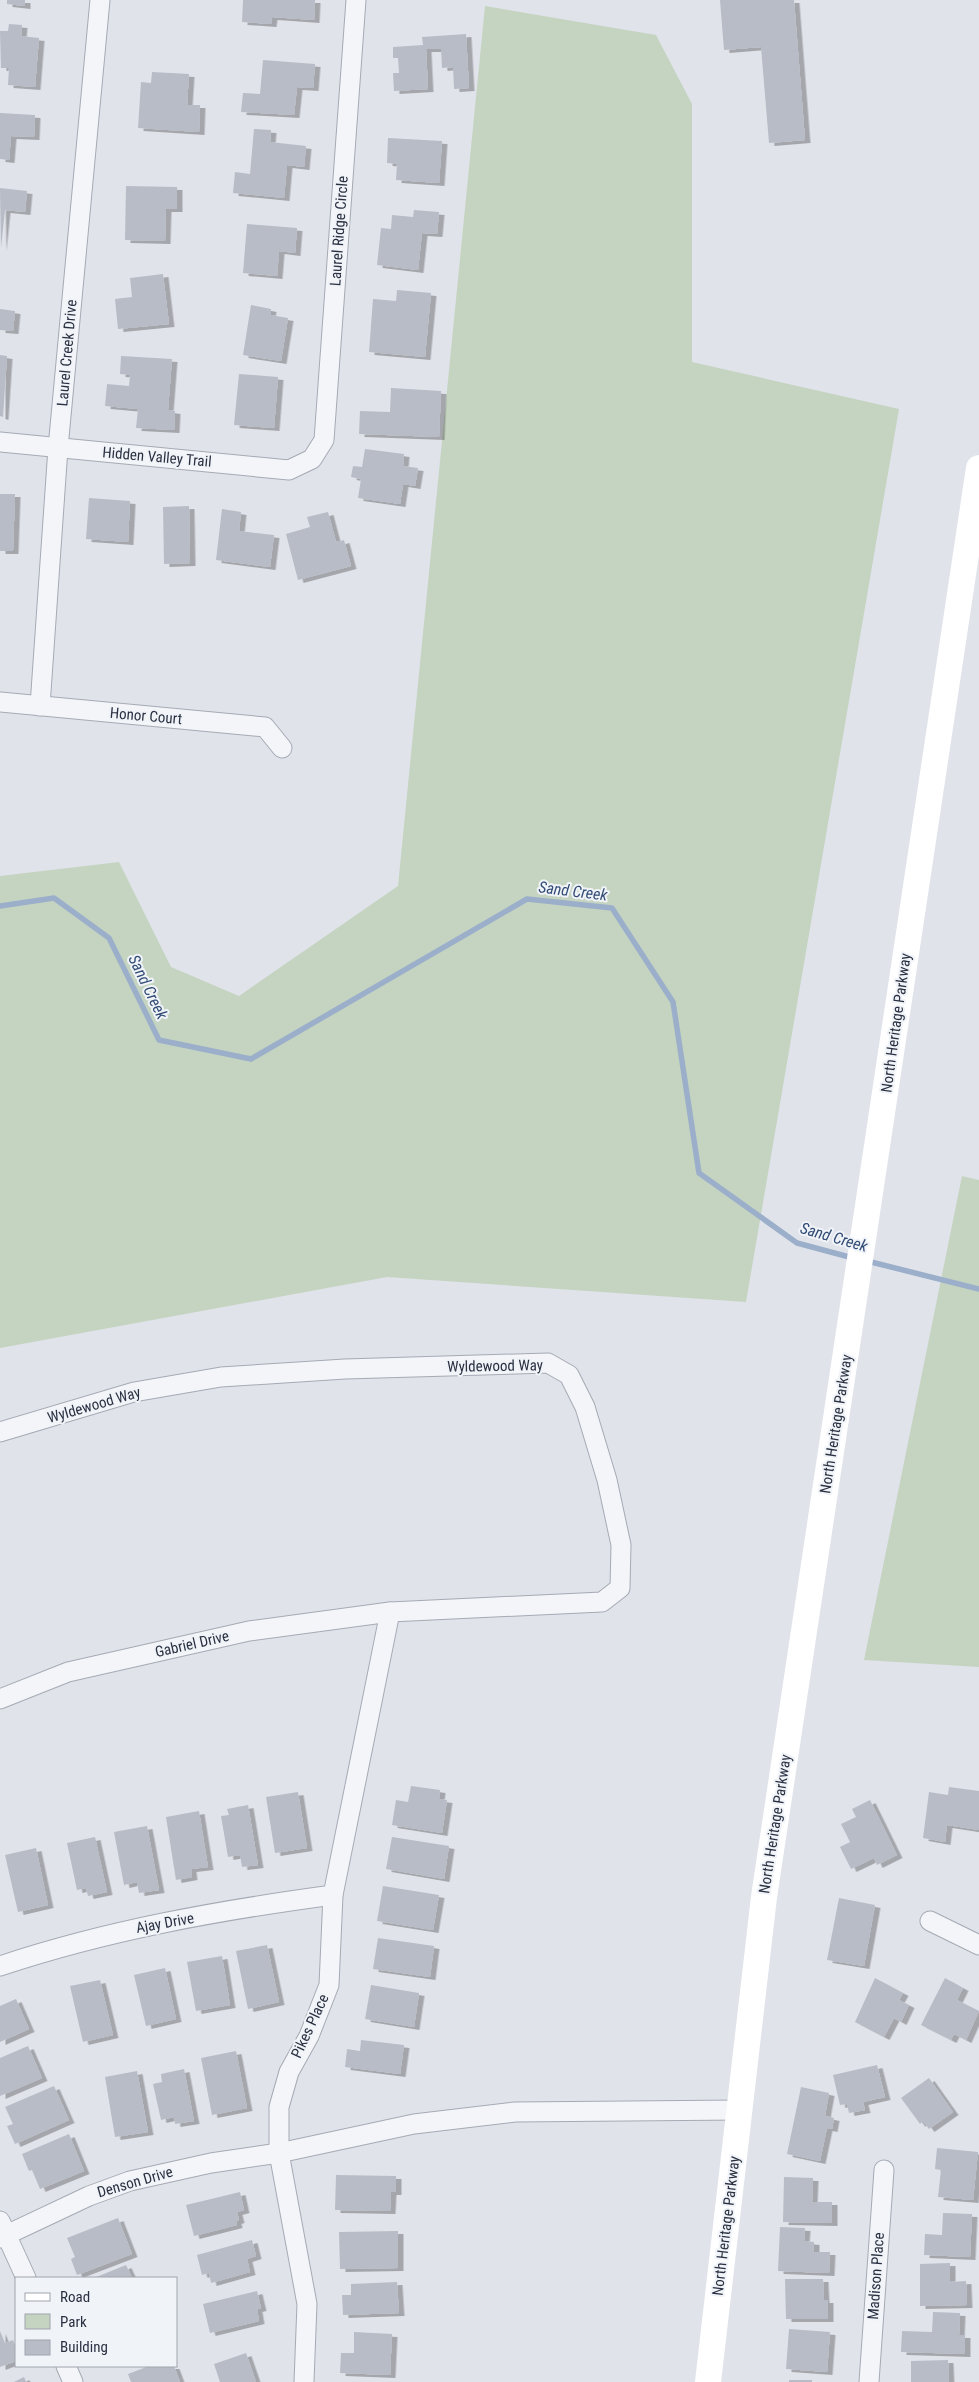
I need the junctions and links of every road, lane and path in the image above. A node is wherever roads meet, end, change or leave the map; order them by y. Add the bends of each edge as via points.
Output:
1 (100, 0) edge
2 (356, 0) edge
3 (0, 442) edge
4 (58, 448) junction
5 (312, 458) joint
6 (979, 468) edge
7 (0, 702) edge
8 (40, 706) junction
9 (282, 748) dead end
10 (0, 1432) edge
11 (390, 1612) junction
12 (0, 1700) edge
13 (333, 1896) junction
14 (930, 1921) dead end
15 (979, 1945) edge
16 (0, 1966) edge
17 (739, 2110) junction
18 (279, 2153) junction
19 (884, 2170) dead end
20 (2, 2231) edge
21 (25, 2277) edge
22 (66, 2367) edge
23 (73, 2382) edge
24 (304, 2382) edge
25 (708, 2382) edge
26 (869, 2382) edge

1 - 4 street, Laurel Creek Drive
2 - 5 street, Laurel Ridge Circle via 324,440
3 - 4 street, Hidden Valley Trail
4 - 5 street, Hidden Valley Trail via 288,470
4 - 8 street, Laurel Creek Drive
6 - 17 main road, North Heritage Parkway via 764,1897
7 - 8 street, Honor Court
8 - 9 street, Honor Court via 265,727
10 - 11 street, Wyldewood Way via 134,1392 221,1377 345,1369 548,1364 569,1375 585,1407 607,1480 621,1545 620,1588 602,1602
11 - 12 street, Gabriel Drive via 230,1635 68,1672
11 - 13 street, Pikes Place
13 - 16 street, Ajay Drive via 278,1902 133,1928
13 - 18 street, Pikes Place via 329,1984 312,2028 288,2072 279,2107
14 - 15 street
17 - 18 street, Denson Drive via 515,2112 414,2124
17 - 25 main road, North Heritage Parkway
18 - 20 street, Denson Drive via 130,2180
18 - 24 street, Pikes Place via 307,2304
19 - 26 street, Madison Place
20 - 21 street
22 - 23 street

